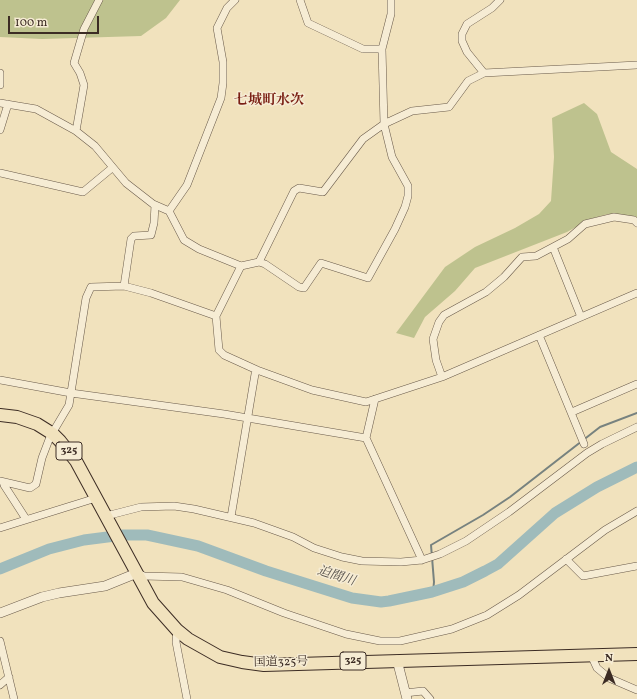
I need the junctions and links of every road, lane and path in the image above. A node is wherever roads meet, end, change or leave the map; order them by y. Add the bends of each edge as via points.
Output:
1 (99, 0) edge
2 (235, 0) edge
3 (300, 0) edge
4 (391, 0) edge
5 (500, 0) edge
6 (382, 50) junction
7 (637, 65) edge
8 (0, 73) edge
9 (484, 73) junction
10 (0, 85) edge
11 (0, 103) edge
12 (8, 104) junction
13 (384, 124) junction
14 (0, 130) edge
15 (76, 131) junction
16 (112, 168) junction
17 (0, 173) edge
18 (155, 205) junction
19 (169, 211) junction
20 (637, 223) edge
21 (553, 247) junction
22 (259, 262) junction
23 (241, 266) junction
24 (124, 286) junction
25 (637, 292) edge
26 (216, 316) junction
27 (581, 317) junction
28 (539, 335) junction
29 (257, 370) junction
30 (442, 376) junction
31 (0, 380) edge
32 (637, 384) edge
33 (71, 393) junction
34 (375, 399) junction
35 (572, 412) junction
36 (0, 415) edge
37 (248, 418) junction
38 (637, 427) edge
39 (53, 434) junction
40 (366, 438) junction
41 (584, 444) dead end
42 (2, 481) edge
43 (96, 498) junction
44 (637, 511) edge
45 (231, 516) junction
46 (107, 518) junction
47 (26, 519) junction
48 (0, 528) edge
49 (566, 559) junction
50 (422, 560) junction
51 (637, 566) edge
52 (137, 573) junction
53 (0, 613) edge
54 (177, 630) junction
55 (0, 641) edge
56 (637, 654) edge
57 (591, 655) junction
58 (397, 660) junction
59 (9, 677) junction
60 (0, 686) edge
61 (637, 690) edge
62 (406, 696) edge
63 (14, 699) edge
64 (187, 699) edge
65 (430, 699) edge

1 - 15 street via 84,29 74,63 84,85
2 - 19 street via 217,28 224,62 221,98 187,185
3 - 6 street via 308,23 363,49
4 - 6 street via 391,14
5 - 9 street via 467,24 462,34 467,52
6 - 13 street
7 - 9 street
8 - 10 street
9 - 13 street via 468,80 449,107 412,111
11 - 12 street
12 - 14 street
12 - 15 street via 36,109
13 - 22 street via 363,139 323,192 299,188 294,191
13 - 22 street via 392,157 408,186 408,196 395,229 368,278 321,263 304,288
15 - 16 street via 95,146
16 - 17 street via 83,192
16 - 18 street via 126,183
18 - 19 street
18 - 24 street via 151,235 134,236 131,239
19 - 23 street via 184,240
20 - 21 street via 634,220 614,217 595,221 585,224 568,239
21 - 27 street
21 - 30 street via 536,256 522,257 486,292 444,316 433,339 436,360
22 - 23 street
23 - 26 street
24 - 26 street
24 - 33 street via 91,287 86,298
25 - 27 street
26 - 29 street via 219,350 224,355
27 - 28 street
28 - 30 street
28 - 35 street
29 - 34 street via 312,390 366,402
29 - 37 street
30 - 34 street
31 - 33 street
32 - 35 street
33 - 37 street
33 - 39 street via 69,405
34 - 40 street
35 - 41 street
36 - 39 highway, 国道325号 / 325 via 37,424
37 - 40 street
37 - 45 street
38 - 50 street via 592,450 466,542
39 - 42 street via 42,458 34,487
39 - 43 highway, 国道325号 / 325 via 76,462
40 - 50 street
42 - 47 street
43 - 46 highway, 国道325号 / 325
43 - 47 street
44 - 49 street via 605,530
45 - 46 street via 174,506 141,507
45 - 50 street via 342,557 370,562
46 - 52 highway, 国道325号 / 325
47 - 48 street
49 - 51 street via 583,576
49 - 52 street via 519,595 487,615 437,634 391,642 346,634 205,583 177,576 144,576
52 - 53 street via 105,586 42,597
52 - 54 highway, 国道325号 / 325 via 153,603
54 - 58 highway, 国道325号 / 325 via 188,640 209,652 253,664
54 - 64 street via 176,642
55 - 59 street
56 - 57 highway, 国道325号 / 325
57 - 58 highway, 国道325号 / 325
57 - 61 street via 597,668 608,678
58 - 62 street
59 - 60 street
59 - 63 street
62 - 65 street via 422,691

